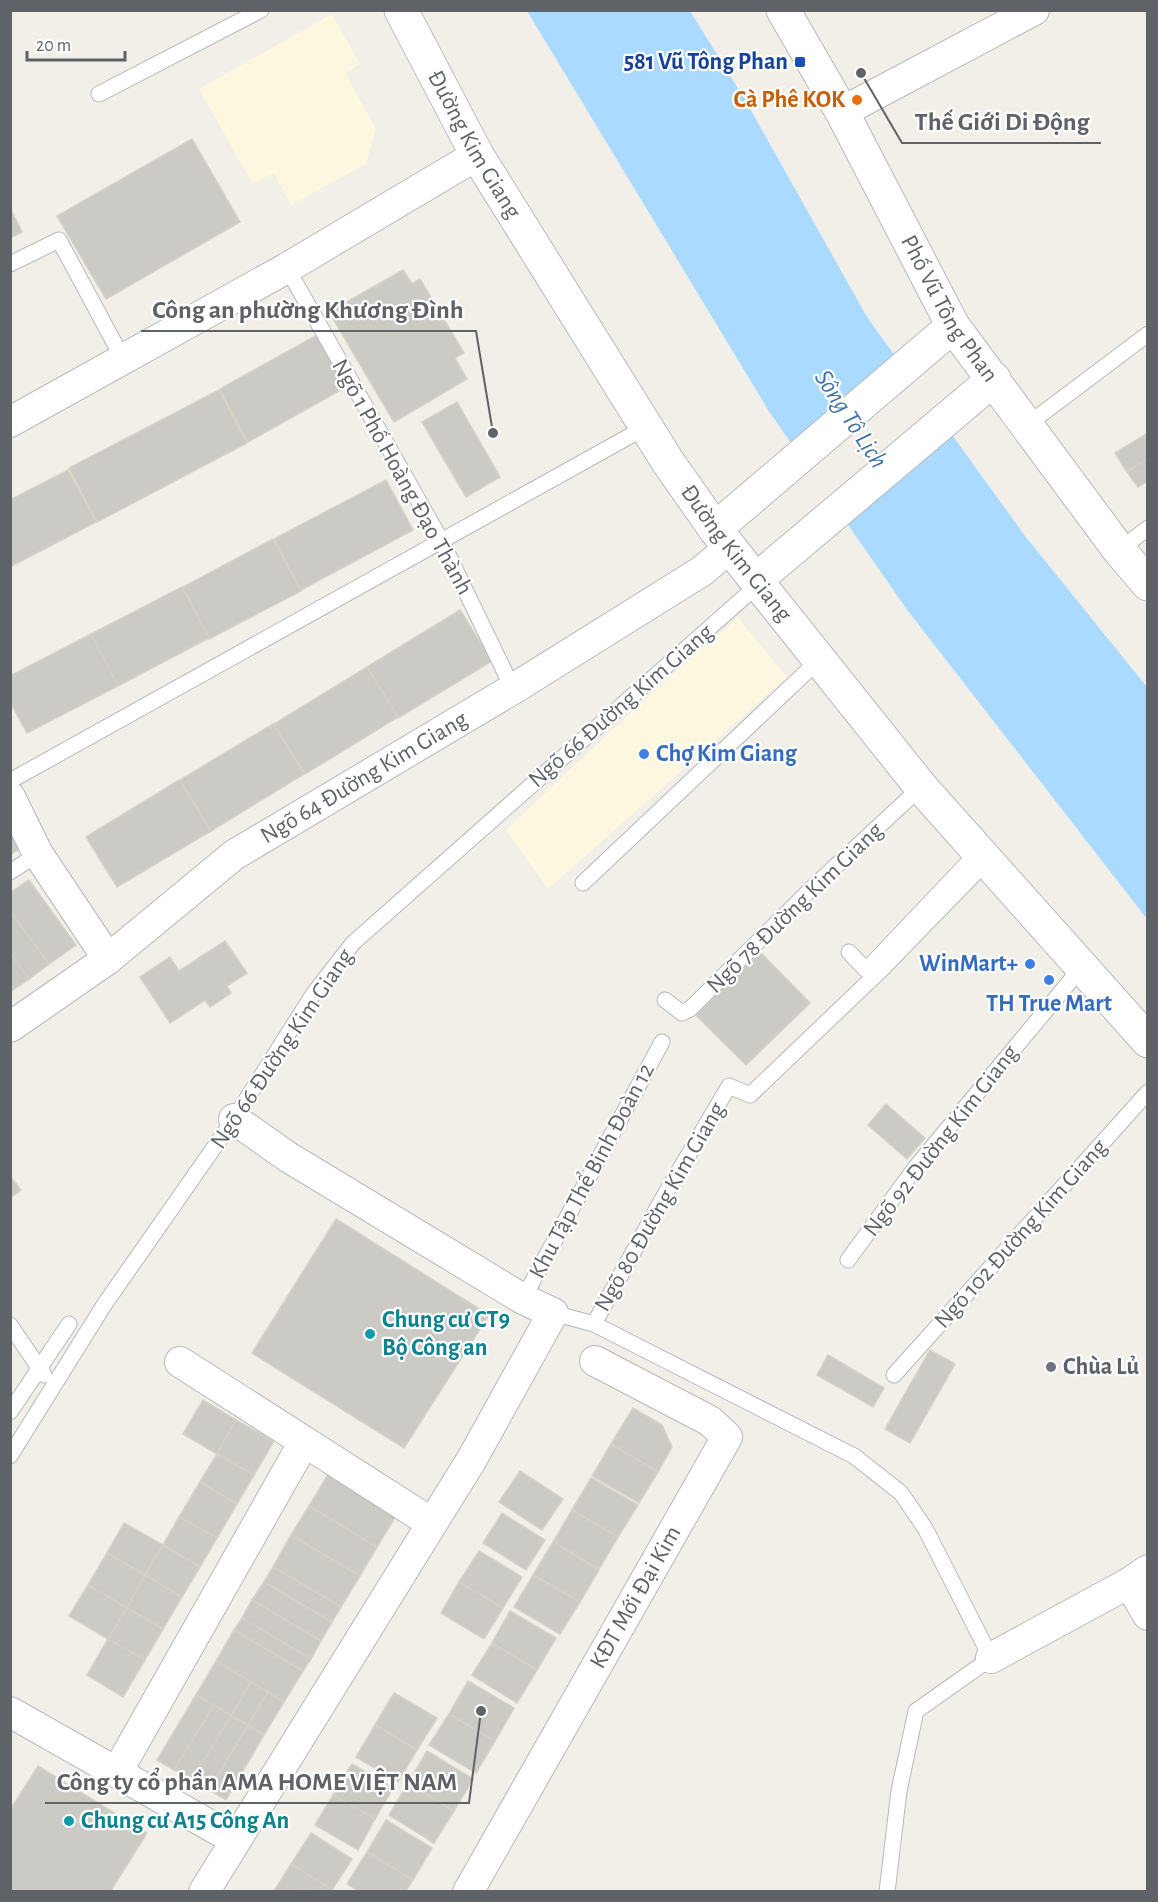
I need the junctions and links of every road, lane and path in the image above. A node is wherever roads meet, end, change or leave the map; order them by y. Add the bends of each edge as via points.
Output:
1 (261, 10) edge
2 (401, 10) edge
3 (783, 10) edge
4 (1034, 10) edge
5 (1000, 19) edge
6 (99, 94) dead end
7 (842, 112) junction
8 (477, 155) junction
9 (10, 264) edge
10 (287, 268) junction
11 (953, 326) junction
12 (1148, 334) edge
13 (123, 359) junction
14 (994, 379) junction
15 (10, 422) edge
16 (1027, 425) junction
17 (646, 427) junction
18 (1148, 528) edge
19 (722, 538) junction
20 (442, 542) junction
21 (1119, 550) junction
22 (758, 582) junction
23 (1148, 584) edge
24 (818, 661) junction
25 (513, 688) junction
26 (10, 780) edge
27 (921, 787) junction
28 (10, 797) edge
29 (38, 854) junction
30 (983, 856) junction
31 (10, 872) edge
32 (583, 883) dead end
33 (849, 952) dead end
34 (108, 959) junction
35 (1081, 968) junction
36 (665, 1000) dead end
37 (10, 1027) edge
38 (1148, 1041) edge
39 (662, 1042) dead end
40 (1148, 1092) edge
41 (234, 1119) junction
42 (848, 1260) dead end
43 (523, 1299) junction
44 (553, 1313) junction
45 (69, 1324) dead end
46 (594, 1324) junction
47 (10, 1325) edge
48 (595, 1361) dead end
49 (180, 1362) dead end
50 (39, 1370) junction
51 (894, 1375) dead end
52 (52, 1385) junction
53 (10, 1413) edge
54 (304, 1442) junction
55 (10, 1456) edge
56 (430, 1522) junction
57 (1138, 1577) edge
58 (1148, 1615) edge
59 (991, 1658) junction
60 (10, 1712) edge
61 (117, 1772) junction
62 (234, 1839) junction
63 (204, 1892) edge
64 (468, 1892) edge
65 (887, 1892) edge

1 - 6 lane
2 - 8 main road, Đường Kim Giang
3 - 7 main road, Phố Vũ Tông Phan
4 - 5 street
5 - 7 street
7 - 11 main road, Phố Vũ Tông Phan
8 - 10 street
8 - 17 main road, Đường Kim Giang
9 - 13 lane via 59,240
10 - 13 street
10 - 20 lane, Ngõ 1 Phố Hoàng Đạo Thành
11 - 14 main road, Phố Vũ Tông Phan
11 - 19 main road via 776,477
12 - 16 lane
13 - 15 street
14 - 16 main road, Phố Vũ Tông Phan
14 - 22 main road via 817,526
16 - 21 main road, Phố Vũ Tông Phan
17 - 19 main road, Đường Kim Giang
17 - 20 lane
18 - 21 lane
19 - 22 main road, Đường Kim Giang
19 - 25 street, Ngõ 64 Đường Kim Giang via 702,571
20 - 25 lane, Ngõ 1 Phố Hoàng Đạo Thành
20 - 26 lane
21 - 23 main road, Phố Vũ Tông Phan
22 - 24 main road, Đường Kim Giang
22 - 41 lane, Ngõ 66 Đường Kim Giang via 352,943 314,993
24 - 27 main road, Đường Kim Giang
24 - 32 lane
25 - 34 street, Ngõ 64 Đường Kim Giang via 234,855
27 - 30 main road, Đường Kim Giang
27 - 36 lane, Ngõ 78 Đường Kim Giang via 690,1009 682,1013
28 - 29 street
29 - 31 lane
29 - 34 street
30 - 33 lane via 866,970
30 - 35 main road, Đường Kim Giang
30 - 46 lane, Ngõ 80 Đường Kim Giang via 882,969 750,1095 729,1086
34 - 37 street, Ngõ 64 Đường Kim Giang
35 - 38 main road, Đường Kim Giang
35 - 42 lane, Ngõ 92 Đường Kim Giang via 915,1168
39 - 43 lane, Khu Tập Thể Binh Đoàn 12
40 - 51 lane, Ngõ 102 Đường Kim Giang
41 - 43 street via 288,1157
41 - 52 lane, Ngõ 66 Đường Kim Giang
43 - 44 street
44 - 46 lane
44 - 56 street via 472,1459
45 - 50 lane
46 - 59 lane via 854,1455 901,1493 925,1528
47 - 50 lane
48 - 64 street, KĐT Mới Đại Kim via 710,1421 727,1437
49 - 54 street
50 - 52 lane
50 - 53 lane
52 - 55 lane, Ngõ 66 Đường Kim Giang
54 - 56 street
54 - 61 street
56 - 62 street
57 - 58 street
57 - 59 street
59 - 65 lane via 916,1711 899,1791
60 - 61 street
61 - 62 street
62 - 63 street

